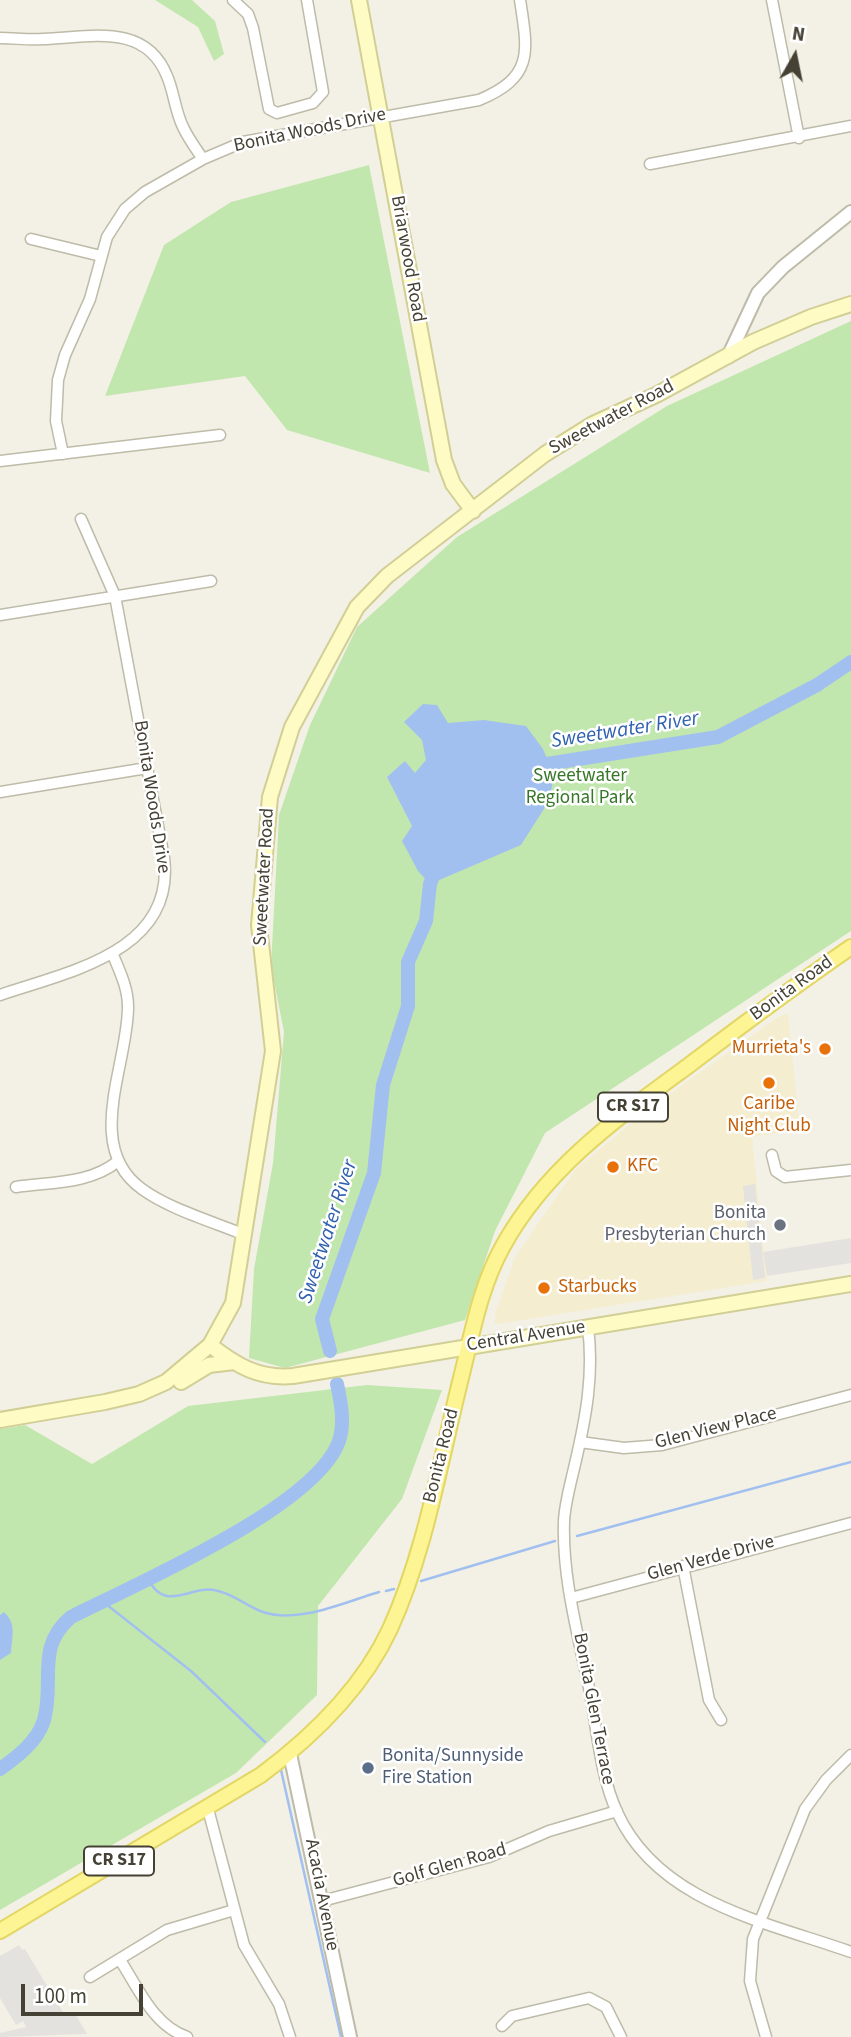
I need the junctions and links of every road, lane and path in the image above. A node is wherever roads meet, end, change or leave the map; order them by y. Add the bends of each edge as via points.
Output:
1 (233, 0) edge
2 (307, 0) edge
3 (359, 0) edge
4 (520, 0) edge
5 (772, 0) edge
6 (0, 38) edge
7 (380, 116) junction
8 (851, 127) edge
9 (799, 138) junction
10 (203, 159) junction
11 (650, 164) dead end
12 (851, 212) edge
13 (31, 239) dead end
14 (101, 256) junction
15 (851, 304) edge
16 (728, 357) junction
17 (220, 435) dead end
18 (62, 454) junction
19 (0, 461) edge
20 (473, 511) junction
21 (81, 519) dead end
22 (211, 581) dead end
23 (115, 596) junction
24 (0, 615) edge
25 (147, 768) junction
26 (0, 792) edge
27 (851, 947) edge
28 (113, 956) junction
29 (0, 995) edge
30 (772, 1154) dead end
31 (118, 1161) junction
32 (851, 1170) edge
33 (16, 1187) dead end
34 (246, 1235) junction
35 (851, 1284) edge
36 (588, 1327) junction
37 (210, 1345) junction
38 (469, 1346) junction
39 (234, 1362) junction
40 (851, 1395) edge
41 (105, 1402) junction
42 (0, 1420) edge
43 (580, 1442) junction
44 (851, 1523) edge
45 (683, 1566) junction
46 (571, 1598) junction
47 (722, 1720) dead end
48 (290, 1754) junction
49 (851, 1755) edge
50 (208, 1809) junction
51 (617, 1811) junction
52 (322, 1901) junction
53 (234, 1910) junction
54 (761, 1920) junction
55 (0, 1931) edge
56 (851, 1952) edge
57 (120, 1960) junction
58 (90, 1977) dead end
59 (502, 2026) dead end
60 (187, 2037) edge
61 (290, 2037) edge
62 (350, 2037) edge
63 (621, 2037) edge
64 (766, 2037) edge

1 - 2 street via 251,21 268,110 274,113 313,103 323,92
3 - 7 main road, Briarwood Road
4 - 7 street, Bonita Woods Drive via 527,51 510,84 479,100
5 - 9 street
6 - 10 street via 102,34 138,44 167,76 183,129
7 - 10 street, Bonita Woods Drive via 243,142
7 - 20 main road, Briarwood Road via 444,460 453,484
8 - 9 street
9 - 11 street
10 - 14 street, Bonita Woods Drive via 145,192 125,209
12 - 16 street via 758,293
13 - 14 street
14 - 18 street, Bonita Woods Drive via 90,299 58,380 56,421
15 - 16 main road, Sweetwater Road via 811,317
16 - 20 main road, Sweetwater Road via 593,424 545,454
17 - 18 street
18 - 19 street
20 - 34 main road, Sweetwater Road via 387,576 357,607 292,727 276,770 259,925 273,1051
21 - 23 street, Bonita Woods Drive
22 - 23 street
23 - 24 street
23 - 25 street, Bonita Woods Drive
25 - 26 street
25 - 28 street, Bonita Woods Drive via 164,887 145,927
27 - 38 main road, Bonita Road / CR S17 via 621,1115 568,1160 501,1250 477,1309
28 - 29 street
28 - 31 street via 128,1008 110,1129
30 - 32 street via 776,1171 785,1177
31 - 33 street via 90,1177
31 - 34 street via 128,1177 150,1195
34 - 37 main road, Sweetwater Road via 233,1303
35 - 36 main road, Central Avenue
36 - 38 main road, Central Avenue
36 - 43 street, Bonita Glen Terrace via 591,1384
37 - 39 main road, Central Avenue
37 - 41 main road, Sweetwater Road via 166,1382
38 - 39 main road, Central Avenue via 272,1378
38 - 48 main road, Bonita Road / CR S17 via 412,1574 390,1630 355,1684
39 - 41 main road via 202,1368 152,1399 116,1407
40 - 43 street, Glen View Place via 662,1445 624,1448
41 - 42 main road, Sweetwater Road
43 - 46 street, Bonita Glen Terrace via 564,1519
44 - 45 street, Glen Verde Drive
45 - 46 street, Glen Verde Drive
45 - 47 street via 709,1700
46 - 51 street, Bonita Glen Terrace
48 - 50 main road, Bonita Road / CR S17
48 - 52 street, Acacia Avenue
49 - 54 street via 805,1809
50 - 53 street
50 - 55 main road, Bonita Road / CR S17
51 - 52 street, Golf Glen Road via 549,1831 489,1857
51 - 54 street, Bonita Glen Terrace via 637,1844 664,1873 709,1902
52 - 62 street, Acacia Avenue
53 - 57 street via 167,1930
53 - 61 street via 244,1945 279,2004
54 - 56 street, Bonita Glen Terrace
54 - 64 street via 753,1939 750,1981
57 - 58 street
57 - 60 street via 158,2019
59 - 63 street via 512,2015 589,1998 606,2007

